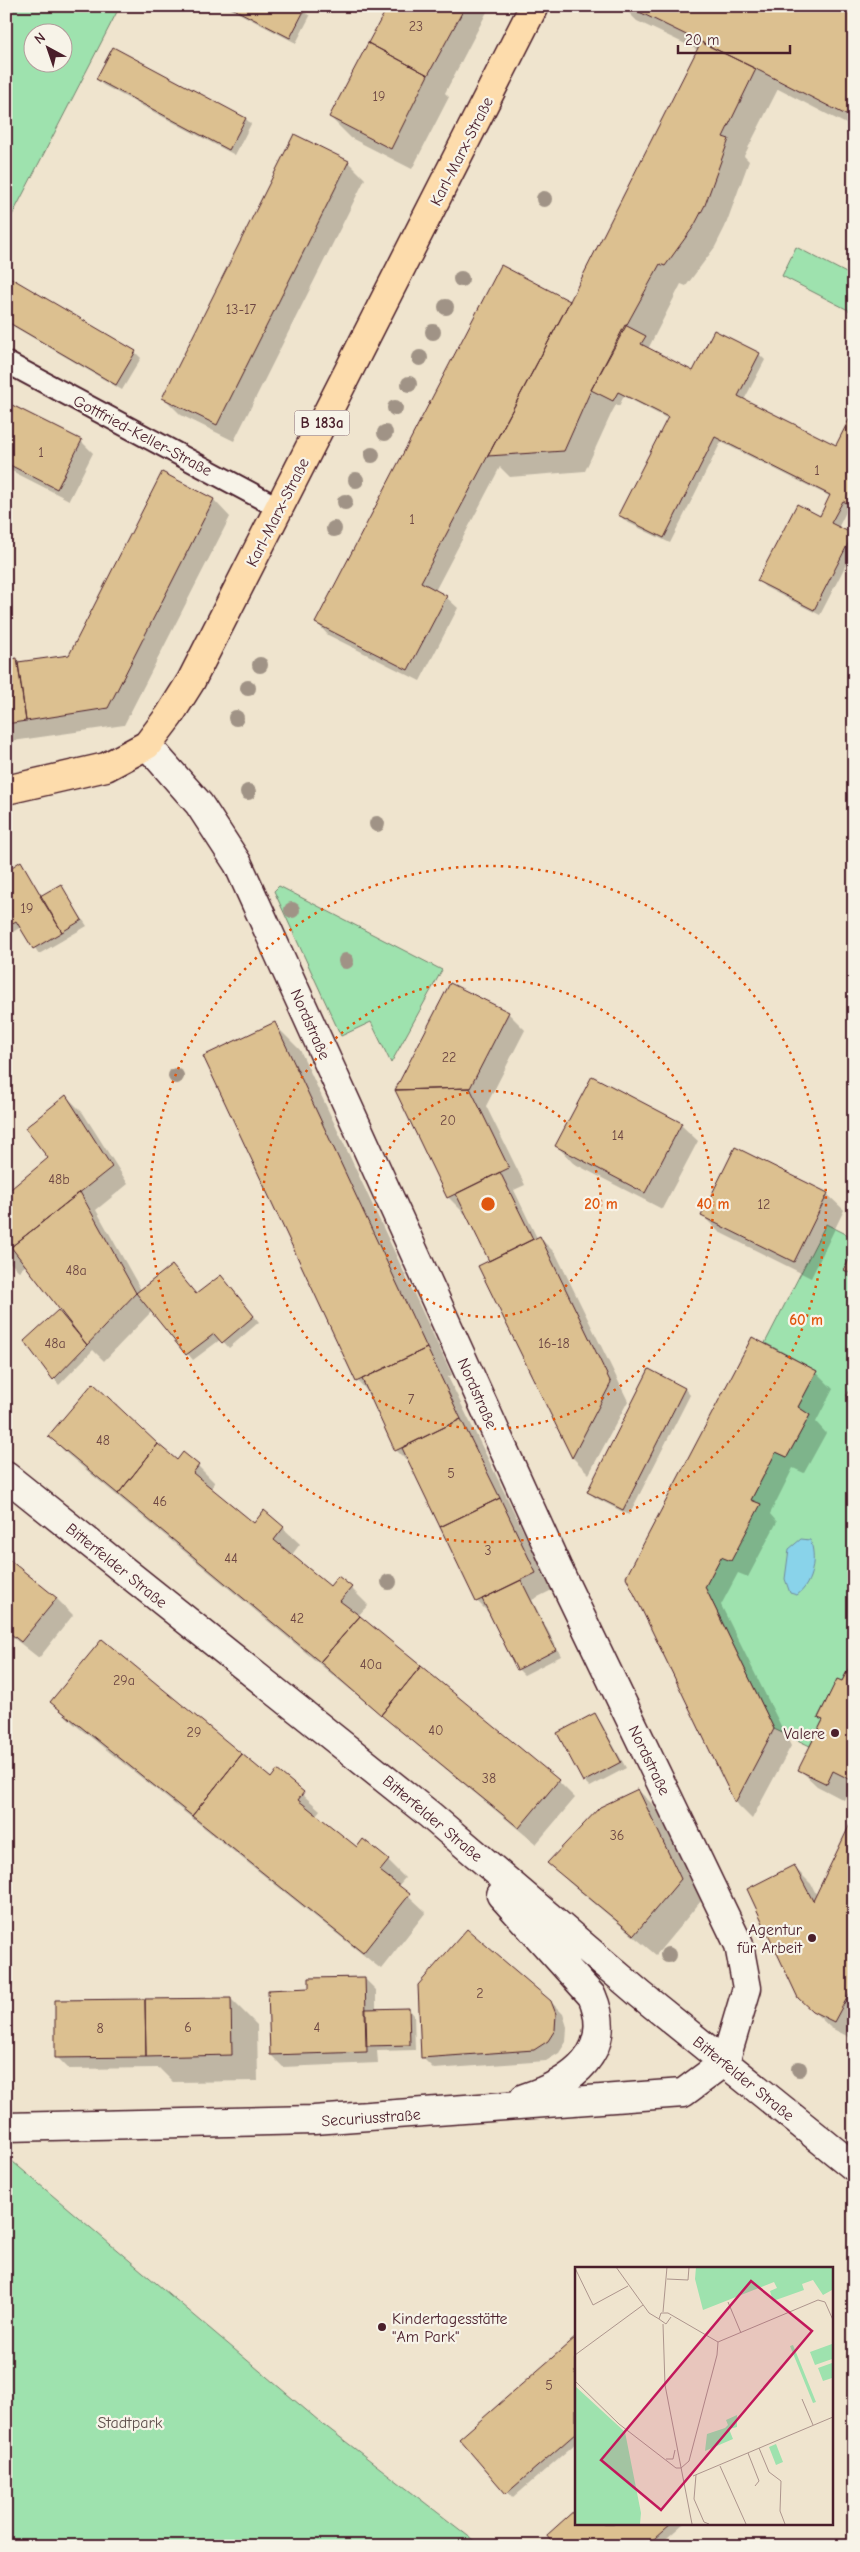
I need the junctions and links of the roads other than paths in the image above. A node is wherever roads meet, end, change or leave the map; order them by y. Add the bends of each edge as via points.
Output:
1 (534, 6) edge
2 (6, 362) edge
3 (279, 508) junction
4 (147, 745) junction
5 (6, 790) edge
6 (6, 1476) edge
7 (430, 1815) junction
8 (725, 2062) junction
9 (494, 2109) junction
10 (6, 2127) edge
11 (854, 2167) edge

1 - 3 main road, Karl-Marx-Straße / B 183a
2 - 3 lane, Gottfried-Keller-Straße
3 - 4 main road, Karl-Marx-Straße / B 183a via 191,681
4 - 5 main road, Karl-Marx-Straße / B 183a via 106,767
4 - 8 street, Nordstraße via 199,804 238,864 557,1567 738,1945 747,1988
6 - 7 street, Bitterfelder Straße
7 - 8 street, Bitterfelder Straße via 641,1995
7 - 9 street via 592,1996 599,2012 595,2050 582,2067 568,2079 537,2094
8 - 9 street, Securiusstraße via 683,2093
8 - 11 street, Bitterfelder Straße
9 - 10 street, Securiusstraße via 314,2120

